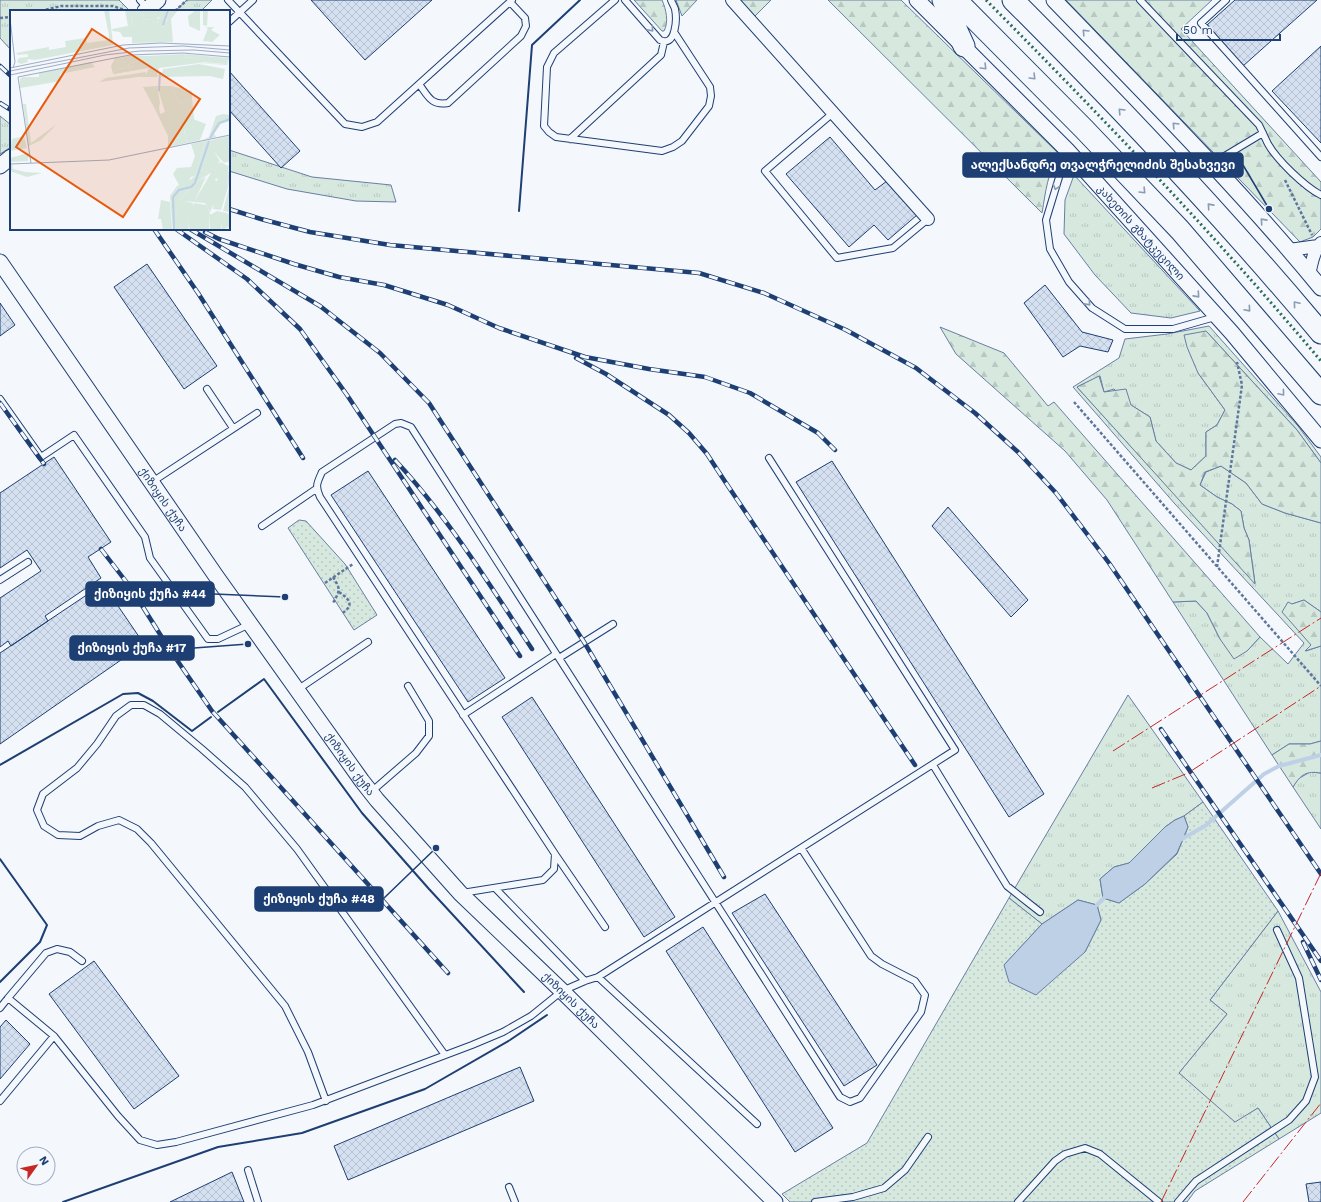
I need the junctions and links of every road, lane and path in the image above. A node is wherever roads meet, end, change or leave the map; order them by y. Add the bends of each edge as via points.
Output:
1 (187, 0) edge
2 (228, 0) edge
3 (253, 0) edge
4 (615, 0) edge
5 (626, 0) edge
6 (671, 0) edge
7 (732, 0) edge
8 (916, 0) edge
9 (943, 0) edge
10 (956, 0) edge
11 (1054, 0) edge
12 (1140, 0) edge
13 (1226, 0) edge
14 (511, 1) edge
15 (1019, 4) edge
16 (44, 10) edge
17 (124, 10) edge
18 (176, 10) edge
19 (240, 12) junction
20 (10, 16) edge
21 (0, 18) edge
22 (230, 21) edge
23 (674, 32) junction
24 (664, 42) junction
25 (964, 46) junction
26 (419, 84) junction
27 (833, 114) junction
28 (1263, 133) junction
29 (570, 139) junction
30 (1067, 150) junction
31 (10, 157) edge
32 (1321, 157) edge
33 (1282, 161) junction
34 (1212, 163) junction
35 (0, 166) edge
36 (1321, 195) edge
37 (928, 219) joint
38 (1320, 245) edge
39 (1289, 250) junction
40 (0, 262) edge
41 (1309, 274) junction
42 (1321, 288) edge
43 (1216, 316) junction
44 (1321, 333) edge
45 (1237, 358) dead end
46 (206, 389) dead end
47 (1321, 394) edge
48 (0, 399) edge
49 (1074, 402) dead end
50 (257, 413) dead end
51 (233, 428) junction
52 (1321, 440) edge
53 (769, 458) dead end
54 (152, 482) junction
55 (316, 489) junction
56 (262, 526) dead end
57 (361, 560) junction
58 (28, 562) dead end
59 (1217, 567) junction
60 (333, 577) junction
61 (0, 580) edge
62 (325, 582) dead end
63 (339, 592) junction
64 (333, 603) dead end
65 (341, 614) dead end
66 (250, 624) junction
67 (613, 624) dead end
68 (368, 642) dead end
69 (558, 656) junction
70 (408, 686) dead end
71 (1321, 686) edge
72 (297, 690) junction
73 (463, 715) junction
74 (933, 764) junction
75 (370, 792) junction
76 (801, 848) junction
77 (555, 854) junction
78 (495, 888) junction
79 (460, 893) junction
80 (716, 902) junction
81 (1040, 912) dead end
82 (605, 927) dead end
83 (1277, 930) dead end
84 (82, 961) dead end
85 (598, 977) junction
86 (585, 981) junction
87 (562, 991) junction
88 (8, 998) junction
89 (0, 1008) edge
90 (54, 1036) junction
91 (445, 1055) junction
92 (0, 1101) edge
93 (326, 1101) junction
94 (757, 1124) dead end
95 (928, 1137) dead end
96 (248, 1170) dead end
97 (509, 1187) dead end
98 (258, 1202) edge
99 (515, 1202) edge
100 (775, 1202) edge
101 (815, 1202) edge
102 (1018, 1202) edge
103 (1158, 1202) edge
104 (1178, 1202) edge

1 - 18 path
2 - 19 lane
3 - 19 lane
4 - 29 lane via 554,53 547,67 544,126 556,137
5 -> 24 lane
6 - 23 lane via 675,8
7 - 27 street
8 - 25 street, კახეთის გზატკეცილი
9 - 25 highway
10 -> 47 highway via 1180,230
34 -> 11 street
12 - 28 lane via 1258,124
13 - 32 lane via 1201,23
14 - 26 lane
14 - 26 lane via 525,18 526,26 521,36 448,104 433,102
44 -> 15 highway via 1148,138
16 - 17 path via 61,6 113,6
19 - 22 lane
19 - 26 lane via 345,124 362,127 377,122
20 - 21 path
23 - 24 lane via 668,41
23 - 29 lane via 710,87 711,96 709,106 682,141 662,151
24 - 29 lane via 660,55
25 -> 30 street, კახეთის გზატკეცილი
27 - 37 street
27 - 37 lane via 765,171 838,258 894,248
28 - 33 lane via 1269,146
28 - 34 lane
30 -> 43 street, კახეთის გზატკეცილი
30 -> 43 lane via 1046,220 1047,228 1050,249 1069,282 1087,303 1125,329 1173,329
31 - 35 street
33 - 36 lane via 1312,190
33 - 38 path via 1280,171
39 -> 34 street
38 - 39 street
38 - 41 street
39 - 41 street
40 - 54 street, ქიზიყის ქუჩა
41 - 42 street
43 -> 52 street, კახეთის გზატკეცილი
45 - 59 path via 1242,385
46 - 51 lane
48 - 66 lane via 41,457 74,434 146,537 150,558 208,639 218,640
49 - 59 path
50 - 51 lane
51 - 54 lane
53 - 74 lane via 955,750
54 - 66 street, ქიზიყის ქუჩა
55 - 56 lane
55 - 57 lane
55 - 69 lane via 322,472 395,424 411,427
57 - 60 path
57 - 73 lane
58 - 61 lane
59 - 71 path
60 - 62 path
60 - 63 path via 340,588
63 - 64 path
63 - 65 path via 349,601 349,607
66 - 72 street, ქიზიყის ქუჩა
67 - 69 lane
68 - 72 lane
69 - 73 lane
69 - 80 lane
70 - 75 lane via 429,721 429,736 416,753
72 - 75 street, ქიზიყის ქუჩა
73 - 77 lane
74 - 76 lane
74 - 81 lane via 1007,886
75 - 79 street, ქიზიყის ქუჩა
76 - 80 lane
76 - 80 lane via 871,956 915,981 925,995 922,1012 860,1098 850,1102 840,1097
77 - 78 lane via 554,869 543,880
77 - 82 lane
78 - 79 lane
78 - 86 lane
79 - 87 street, ქიზიყის ქუჩა
80 - 85 lane
83 - 104 lane via 1299,978 1315,1077 1306,1101 1289,1120 1196,1180
84 - 88 lane via 70,952 57,949 46,953
85 - 86 lane
85 - 94 lane
86 - 87 lane
87 - 91 lane via 531,1016 503,1032
87 - 100 street, ქიზიყის ქუჩა
88 - 89 lane
88 - 90 lane
90 - 92 lane
90 - 93 lane via 140,1140 157,1145
91 - 93 lane
91 - 93 lane via 297,850 245,787 160,714 144,705 131,705 116,716 77,768 44,794 37,810 44,826 58,835 80,836 98,826 119,820 137,829 286,1006 308,1052
95 - 101 lane via 905,1170 884,1188 853,1197
96 - 98 lane
97 - 99 lane
102 - 103 lane via 1055,1161 1065,1154 1085,1148 1100,1154

